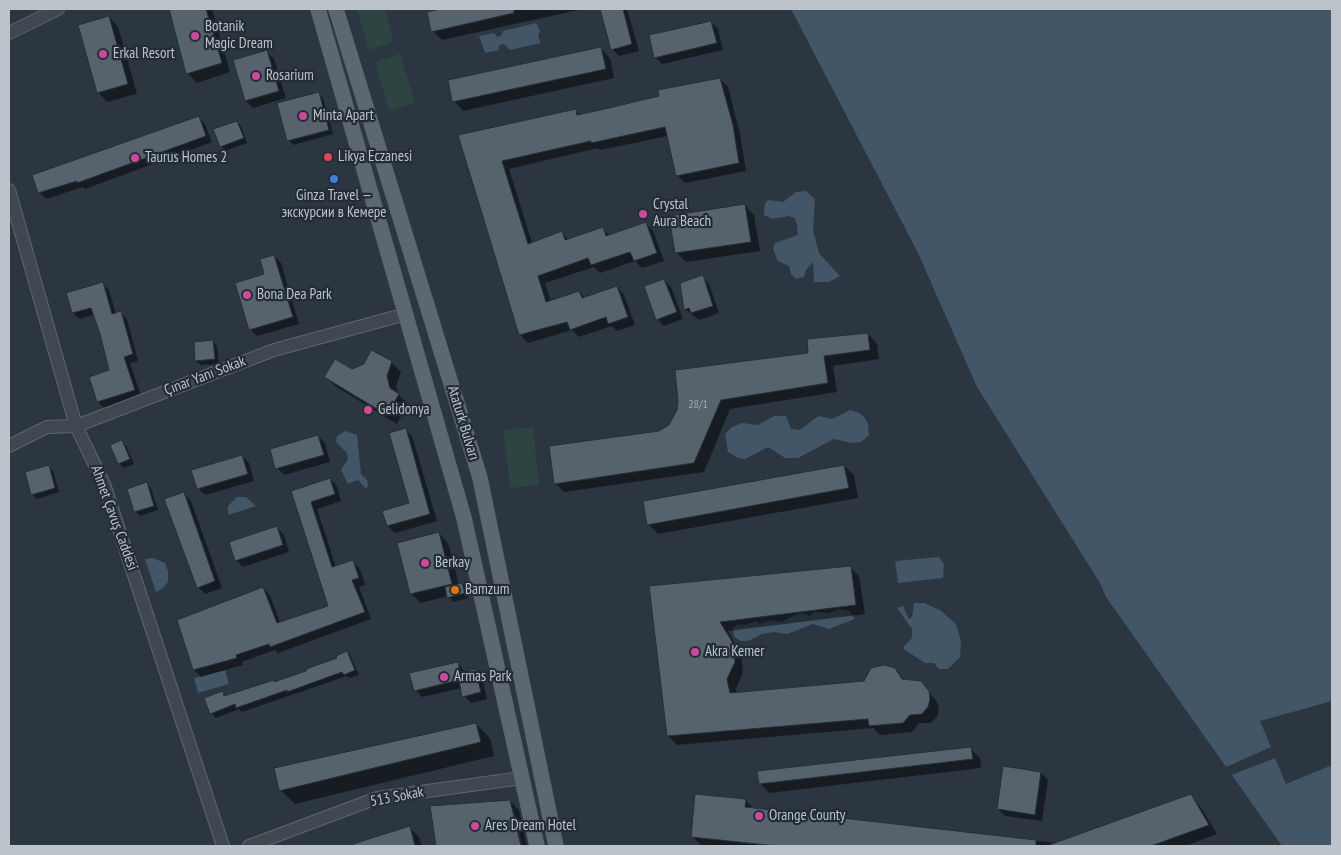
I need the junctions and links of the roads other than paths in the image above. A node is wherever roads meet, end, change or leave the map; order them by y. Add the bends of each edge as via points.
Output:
1 (58, 9) edge
2 (318, 9) edge
3 (336, 9) edge
4 (9, 33) edge
5 (9, 190) edge
6 (406, 314) junction
7 (76, 426) junction
8 (9, 446) edge
9 (522, 778) junction
10 (223, 846) edge
11 (249, 846) edge
12 (537, 846) edge
13 (556, 846) edge

1 - 4 street
2 - 6 main road, Ataturk Bulvarı
3 - 13 main road, Ataturk Bulvarı via 480,478
5 - 7 street, Ahmet Çavuş Caddesi
6 - 7 street, Çınar Yanı Sokak via 274,350
6 - 9 main road, Ataturk Bulvarı via 464,518
7 - 8 street, Çınar Yanı Sokak via 47,427
7 - 10 street, Ahmet Çavuş Caddesi via 104,484
9 - 11 street, 513 Sokak via 377,798
9 - 12 main road, Ataturk Bulvarı

